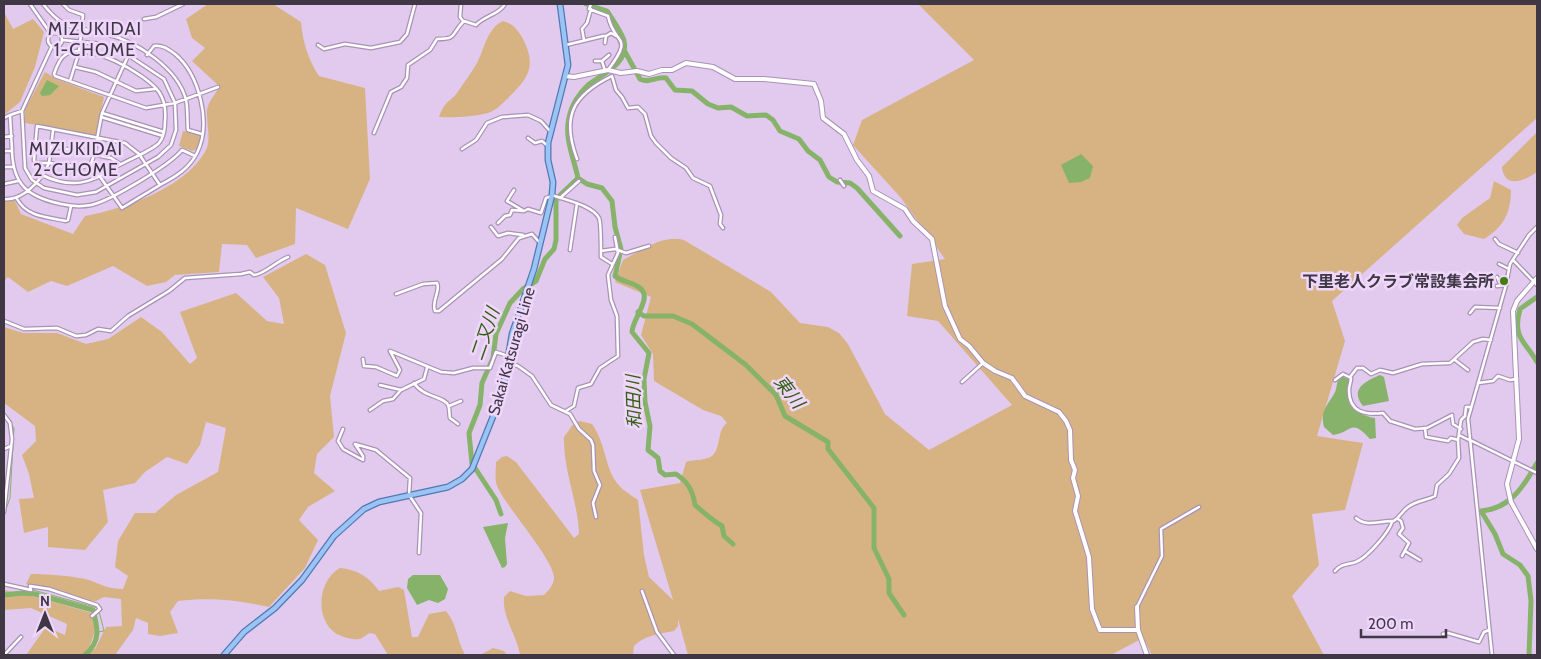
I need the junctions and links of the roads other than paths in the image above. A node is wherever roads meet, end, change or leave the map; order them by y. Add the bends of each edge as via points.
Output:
1 (30, 4) edge
2 (43, 4) edge
3 (63, 4) edge
4 (69, 4) edge
5 (183, 4) edge
6 (415, 4) edge
7 (461, 4) edge
8 (505, 4) edge
9 (560, 4) edge
10 (591, 4) edge
11 (67, 7) junction
12 (591, 9) junction
13 (144, 19) dead end
14 (464, 21) junction
15 (82, 30) junction
16 (51, 34) junction
17 (606, 36) junction
18 (619, 36) junction
19 (62, 40) junction
20 (584, 40) junction
21 (81, 41) junction
22 (605, 43) dead end
23 (133, 45) junction
24 (318, 45) dead end
25 (566, 45) junction
26 (52, 46) junction
27 (79, 52) junction
28 (128, 55) junction
29 (147, 55) junction
30 (609, 55) dead end
31 (595, 61) dead end
32 (602, 61) junction
33 (123, 65) junction
34 (74, 67) junction
35 (607, 71) junction
36 (616, 72) junction
37 (566, 76) junction
38 (612, 76) junction
39 (116, 80) junction
40 (70, 81) junction
41 (218, 87) dead end
42 (156, 89) junction
43 (200, 94) junction
44 (109, 96) junction
45 (186, 100) junction
46 (176, 103) junction
47 (164, 106) junction
48 (22, 111) junction
49 (10, 115) junction
50 (101, 115) junction
51 (4, 118) edge
52 (53, 131) junction
53 (550, 131) junction
54 (164, 132) junction
55 (374, 133) dead end
56 (202, 134) junction
57 (4, 136) edge
58 (12, 136) junction
59 (163, 136) junction
60 (98, 138) junction
61 (528, 138) dead end
62 (51, 146) junction
63 (548, 146) junction
64 (462, 149) dead end
65 (4, 151) edge
66 (12, 151) junction
67 (139, 154) junction
68 (94, 155) junction
69 (195, 156) junction
70 (577, 160) dead end
71 (49, 163) junction
72 (145, 163) junction
73 (90, 164) junction
74 (120, 164) junction
75 (4, 167) edge
76 (13, 167) junction
77 (151, 172) junction
78 (42, 175) junction
79 (102, 176) junction
80 (18, 180) junction
81 (840, 180) dead end
82 (579, 181) dead end
83 (35, 183) junction
84 (4, 184) edge
85 (160, 185) junction
86 (108, 186) junction
87 (844, 186) dead end
88 (514, 190) dead end
89 (27, 191) junction
90 (115, 195) junction
91 (552, 196) junction
92 (560, 198) junction
93 (4, 199) edge
94 (16, 199) junction
95 (577, 204) junction
96 (71, 206) junction
97 (524, 211) junction
98 (498, 223) dead end
99 (491, 227) dead end
100 (1537, 227) edge
101 (723, 228) dead end
102 (523, 236) junction
103 (615, 237) dead end
104 (1495, 239) dead end
105 (541, 244) junction
106 (649, 246) dead end
107 (570, 250) dead end
108 (601, 251) junction
109 (618, 251) junction
110 (1518, 253) junction
111 (288, 257) dead end
112 (1513, 260) junction
113 (612, 264) junction
114 (1499, 264) dead end
115 (1509, 270) junction
116 (1497, 277) dead end
117 (1537, 278) edge
118 (1536, 283) edge
119 (1502, 285) junction
120 (1506, 285) junction
121 (1497, 286) dead end
122 (396, 294) dead end
123 (1500, 308) junction
124 (1470, 313) dead end
125 (4, 321) edge
126 (1490, 340) junction
127 (508, 356) junction
128 (363, 360) dead end
129 (1455, 360) junction
130 (507, 362) junction
131 (983, 363) junction
132 (427, 368) junction
133 (1468, 370) dead end
134 (1350, 377) junction
135 (1516, 379) junction
136 (1335, 380) dead end
137 (962, 382) dead end
138 (414, 383) junction
139 (1478, 383) junction
140 (380, 385) dead end
141 (401, 390) junction
142 (461, 401) dead end
143 (449, 406) junction
144 (1471, 407) junction
145 (370, 410) dead end
146 (566, 411) junction
147 (4, 416) edge
148 (458, 424) dead end
149 (1425, 428) junction
150 (343, 429) dead end
151 (1461, 429) junction
152 (1459, 436) junction
153 (1458, 440) junction
154 (1470, 440) junction
155 (11, 446) junction
156 (4, 449) edge
157 (1513, 461) junction
158 (1536, 472) edge
159 (409, 495) junction
160 (1199, 506) dead end
161 (4, 512) edge
162 (596, 517) dead end
163 (1356, 518) dead end
164 (1398, 519) junction
165 (1394, 520) junction
166 (1537, 549) edge
167 (1405, 551) junction
168 (418, 554) dead end
169 (1402, 556) dead end
170 (1420, 560) dead end
171 (1335, 571) dead end
172 (4, 584) edge
173 (642, 591) dead end
174 (1137, 607) joint
175 (92, 616) dead end
176 (1138, 630) junction
177 (1490, 630) junction
178 (1443, 634) dead end
179 (21, 637) dead end
180 (4, 654) edge
181 (224, 655) edge
182 (674, 655) edge
183 (1147, 655) edge
184 (1492, 655) edge

1 - 16 street
2 - 15 street via 59,21
3 - 11 street
4 - 11 street
5 - 13 street
6 - 24 street via 407,34 400,42 370,48 345,44 324,49
7 - 14 street via 460,17
8 - 14 street via 476,26
9 - 25 main road, Sakai Katsuragi Line
10 - 12 street
11 - 15 street via 83,15
12 - 18 street via 608,16 611,27
12 - 20 street via 583,28
14 - 55 street via 452,38 437,39 430,50 408,65 407,78 401,87 391,92
15 - 21 street
15 - 23 street via 110,35
16 - 19 street via 58,34
16 - 26 street via 48,39
17 - 18 street via 611,33
17 - 20 street
17 - 22 street
18 - 35 street via 622,47
19 - 21 street
19 - 26 street
20 - 25 street
21 - 27 street
21 - 28 street via 102,44
23 - 28 street
23 - 29 street
25 - 37 main road, Sakai Katsuragi Line
26 - 48 street
27 - 33 street via 105,56
27 - 34 street
27 - 40 street via 61,59 54,74
28 - 33 street
28 - 46 street via 164,79
29 - 43 street via 154,46 167,48 186,64
29 - 45 street via 170,72
30 - 32 street
31 - 32 street
32 - 35 street
33 - 39 street
33 - 42 street
34 - 39 street
34 - 40 street
35 - 36 street
35 - 37 street
36 - 38 street
36 - 131 street via 649,74 672,70 686,63 713,67 735,79 814,84 825,121 844,134 869,176 873,191 902,207 932,239 951,321 960,339
37 - 53 main road, Sakai Katsuragi Line
38 - 70 street via 586,90 572,114 573,147
38 - 101 street via 616,90 628,108 638,107 645,114 656,143 694,179 710,186 722,215 720,224
39 - 42 street via 136,91
39 - 44 street
40 - 44 street
41 - 43 street
42 - 47 street
43 - 45 street
43 - 56 street
44 - 47 street via 138,106
44 - 50 street
45 - 46 street
45 - 56 street via 188,130
46 - 47 street
46 - 72 street via 174,139 164,152
47 - 54 street
48 - 49 street
48 - 83 street via 23,159 28,175
49 - 51 street
49 - 58 street
50 - 54 street
50 - 59 street
50 - 60 street
52 - 60 street
52 - 62 street
52 - 71 street via 35,128 35,163
53 - 63 main road, Sakai Katsuragi Line
53 - 64 street via 541,120 528,115 502,117 487,123 476,140
54 - 59 street
56 - 69 street
57 - 58 street
58 - 66 street
59 - 67 street via 155,146
60 - 67 street via 125,143
60 - 68 street
61 - 63 street
62 - 68 street
62 - 71 street
63 - 91 main road, Sakai Katsuragi Line
65 - 66 street
66 - 76 street
67 - 72 street
67 - 74 street
68 - 73 street
68 - 74 street via 116,159
69 - 77 street via 182,150 170,162
69 - 85 street via 176,177
71 - 73 street via 83,167
71 - 78 street
72 - 77 street
72 - 86 street
73 - 79 street
74 - 79 street
75 - 76 street
76 - 80 street
77 - 85 street
77 - 90 street
78 - 79 street via 77,184
78 - 83 street
79 - 86 street
80 - 84 street
80 - 89 street
81 - 87 street
82 - 92 street
83 - 86 street via 77,195
83 - 89 street
85 - 90 street via 122,208
86 - 90 street
88 - 97 street via 507,201
89 - 94 street
89 - 96 street via 40,199
90 - 96 street via 90,205
91 - 92 street
91 - 97 street via 546,198 541,213
91 - 105 main road, Sakai Katsuragi Line
92 - 95 street
93 - 94 street
94 - 96 street via 31,214 66,221
95 - 107 street
95 - 108 street via 599,218
97 - 98 street via 512,210
99 - 102 street via 498,236 508,233
100 - 110 street
102 - 105 street via 536,236
102 - 122 street via 502,260 439,311 433,305 439,287 437,283 423,284
103 - 109 street
104 - 110 street
105 - 127 main road, Sakai Katsuragi Line
106 - 109 street via 626,253
108 - 109 street
108 - 113 street via 601,258
109 - 113 street
110 - 112 street
111 - 125 street via 258,275 250,272 185,278 111,331 98,329 76,336 57,328 24,329
112 - 115 street
112 - 118 street
113 - 146 street via 608,275 617,316 618,356 600,368 591,384 578,388 574,406
114 - 115 street
115 - 120 street
116 - 119 street
117 - 118 street
118 - 135 street via 1517,301 1513,311
119 - 120 street
119 - 121 street
120 - 123 street
123 - 124 street via 1475,307
123 - 126 street
126 - 129 street via 1473,342
126 - 139 street
127 - 130 main road, Sakai Katsuragi Line
127 - 132 street via 496,352 490,368 454,373
128 - 132 street via 364,366 376,367 397,376 400,370 390,351
129 - 133 street
129 - 134 street via 1413,365 1393,373 1380,370 1371,374 1357,368
130 - 146 street via 526,370 551,405
130 - 159 main road, Sakai Katsuragi Line via 502,394 472,469 448,487
131 - 137 street
131 - 176 street via 1012,378 1024,396 1059,412 1066,421 1070,430 1073,478 1078,496 1075,511 1089,557 1092,609 1096,622 1100,630
132 - 138 street via 424,379
134 - 136 street via 1343,374
134 - 149 street via 1349,394 1359,412 1375,415 1382,412 1390,421 1415,429
135 - 139 street via 1498,376
135 - 157 street via 1519,439
138 - 141 street
138 - 143 street via 423,393 435,396
139 - 144 street
140 - 141 street
141 - 145 street via 393,399 383,401
142 - 143 street
143 - 148 street via 450,418
144 - 151 street via 1466,407
144 - 154 street via 1468,419
146 - 162 street via 593,445 594,471 600,485 594,503
147 - 155 street via 12,430
149 - 151 street via 1452,415 1453,424
149 - 153 street via 1426,437
150 - 159 street via 338,440 343,449 363,460 355,444 376,450 410,478
151 - 152 street
152 - 153 street
152 - 154 street
153 - 164 street via 1459,458 1437,485 1437,494 1408,507
154 - 157 street
154 - 177 street
155 - 156 street
155 - 161 street
157 - 158 street
157 - 166 street via 1507,484 1511,500
159 - 168 street via 421,513
159 - 181 main road, Sakai Katsuragi Line via 364,509 343,527 302,580 275,608 244,632
160 - 174 street via 1160,529 1162,556
163 - 165 street via 1370,523
164 - 165 street
164 - 167 street via 1402,528 1399,534 1409,542
165 - 171 street via 1376,545 1355,562 1346,563
167 - 169 street
167 - 170 street
172 - 175 street via 31,590 30,586 49,589 97,605 99,611
173 - 182 street via 657,632
174 - 176 street
176 - 183 street
177 - 178 street via 1485,631 1479,642
177 - 184 street
179 - 180 street

